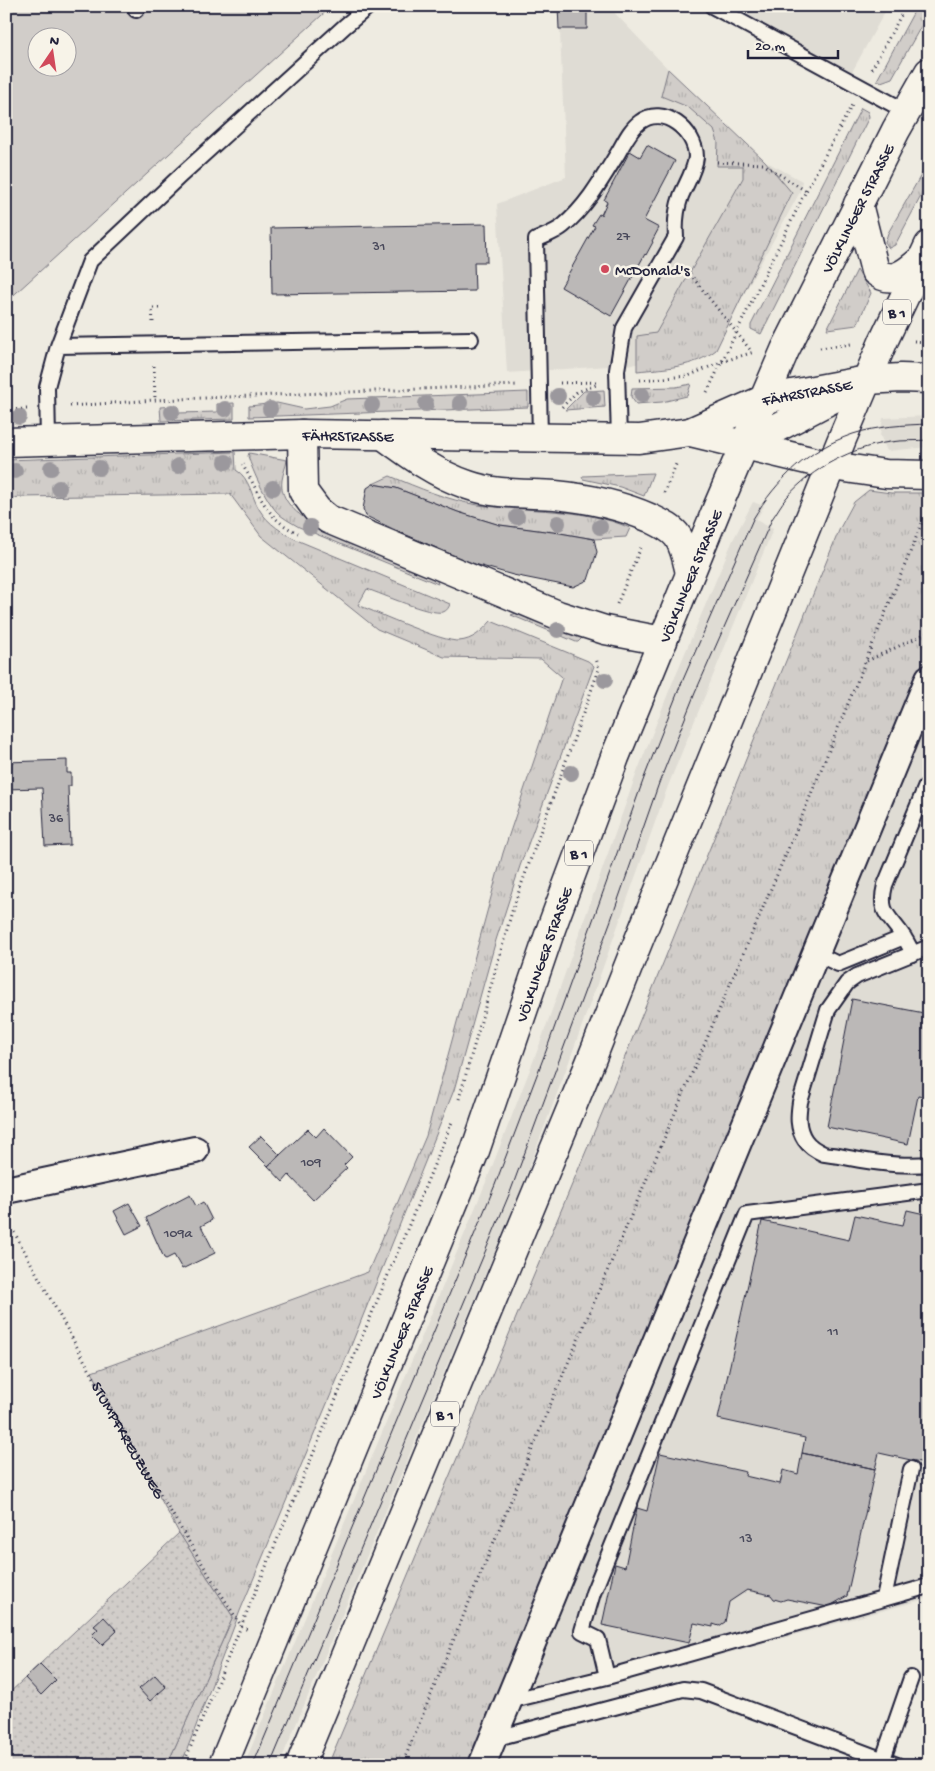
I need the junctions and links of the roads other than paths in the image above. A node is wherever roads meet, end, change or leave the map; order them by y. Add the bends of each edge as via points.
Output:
1 (369, 6) edge
2 (712, 6) edge
3 (929, 72) edge
4 (907, 112) junction
5 (858, 204) junction
6 (925, 253) edge
7 (471, 338) dead end
8 (58, 346) junction
9 (929, 379) edge
10 (867, 380) junction
11 (765, 399) junction
12 (690, 432) junction
13 (302, 434) junction
14 (383, 435) junction
15 (540, 437) junction
16 (619, 439) junction
17 (48, 441) junction
18 (6, 442) edge
19 (744, 445) junction
20 (832, 466) junction
21 (928, 488) edge
22 (690, 573) junction
23 (663, 640) junction
24 (929, 678) edge
25 (929, 784) edge
26 (904, 937) junction
27 (929, 947) edge
28 (815, 953) junction
29 (912, 954) junction
30 (196, 1150) dead end
31 (929, 1164) edge
32 (6, 1190) edge
33 (929, 1192) edge
34 (911, 1469) dead end
35 (929, 1586) edge
36 (884, 1598) junction
37 (607, 1677) junction
38 (911, 1678) dead end
39 (509, 1701) junction
40 (494, 1739) junction
41 (883, 1760) junction
42 (223, 1765) edge
43 (300, 1765) edge
44 (482, 1765) edge
45 (898, 1765) edge

1 - 8 lane via 90,261
2 - 4 lane
3 - 4 main road, VÖLKLINGER STRASSE / B 1
4 - 5 main road, VÖLKLINGER STRASSE / B 1
5 - 6 main road via 875,271 880,275 899,277
5 - 11 main road, VÖLKLINGER STRASSE / B 1 via 785,350
6 - 10 main road, B 1
7 - 8 lane
8 - 17 lane via 47,387
9 - 10 main road, FÄHRSTRASSE
10 - 11 main road, FÄHRSTRASSE
10 - 19 main road
10 - 20 main road, B 1
11 - 12 main road, FÄHRSTRASSE
11 - 19 main road, VÖLKLINGER STRASSE / B 1
12 - 16 main road, FÄHRSTRASSE
12 - 19 main road, FÄHRSTRASSE
13 - 14 main road, FÄHRSTRASSE
13 - 17 main road, FÄHRSTRASSE
13 - 23 main road via 303,491 328,519 558,615 605,630
14 - 15 main road, FÄHRSTRASSE
14 - 22 main road via 423,465 469,486 605,503 653,519 678,536
15 - 16 main road, FÄHRSTRASSE
15 - 16 lane via 536,240 562,227 589,199 638,123 654,116 684,128 692,139 696,157 675,221 676,237 624,328 617,370
17 - 18 main road, FÄHRSTRASSE
19 - 20 main road, FÄHRSTRASSE
19 - 22 main road, VÖLKLINGER STRASSE / B 1
20 - 21 main road, FÄHRSTRASSE via 886,474
20 - 43 main road, B 1
22 - 23 main road, VÖLKLINGER STRASSE / B 1
23 - 42 main road, VÖLKLINGER STRASSE / B 1 via 555,917 475,1151
24 - 28 street
25 - 26 lane via 892,867 882,899 884,910
26 - 28 lane via 838,964
26 - 29 lane
27 - 29 lane
28 - 39 street
29 - 31 lane via 858,976 847,983 838,995 828,1010 798,1117 806,1142 825,1154 910,1166
30 - 32 street
33 - 37 lane via 747,1214 592,1593 582,1631 598,1639
34 - 36 lane
35 - 36 lane
36 - 37 lane
37 - 39 lane
38 - 41 lane
39 - 40 street
40 - 41 lane via 683,1689 701,1691
40 - 44 street
41 - 45 lane

